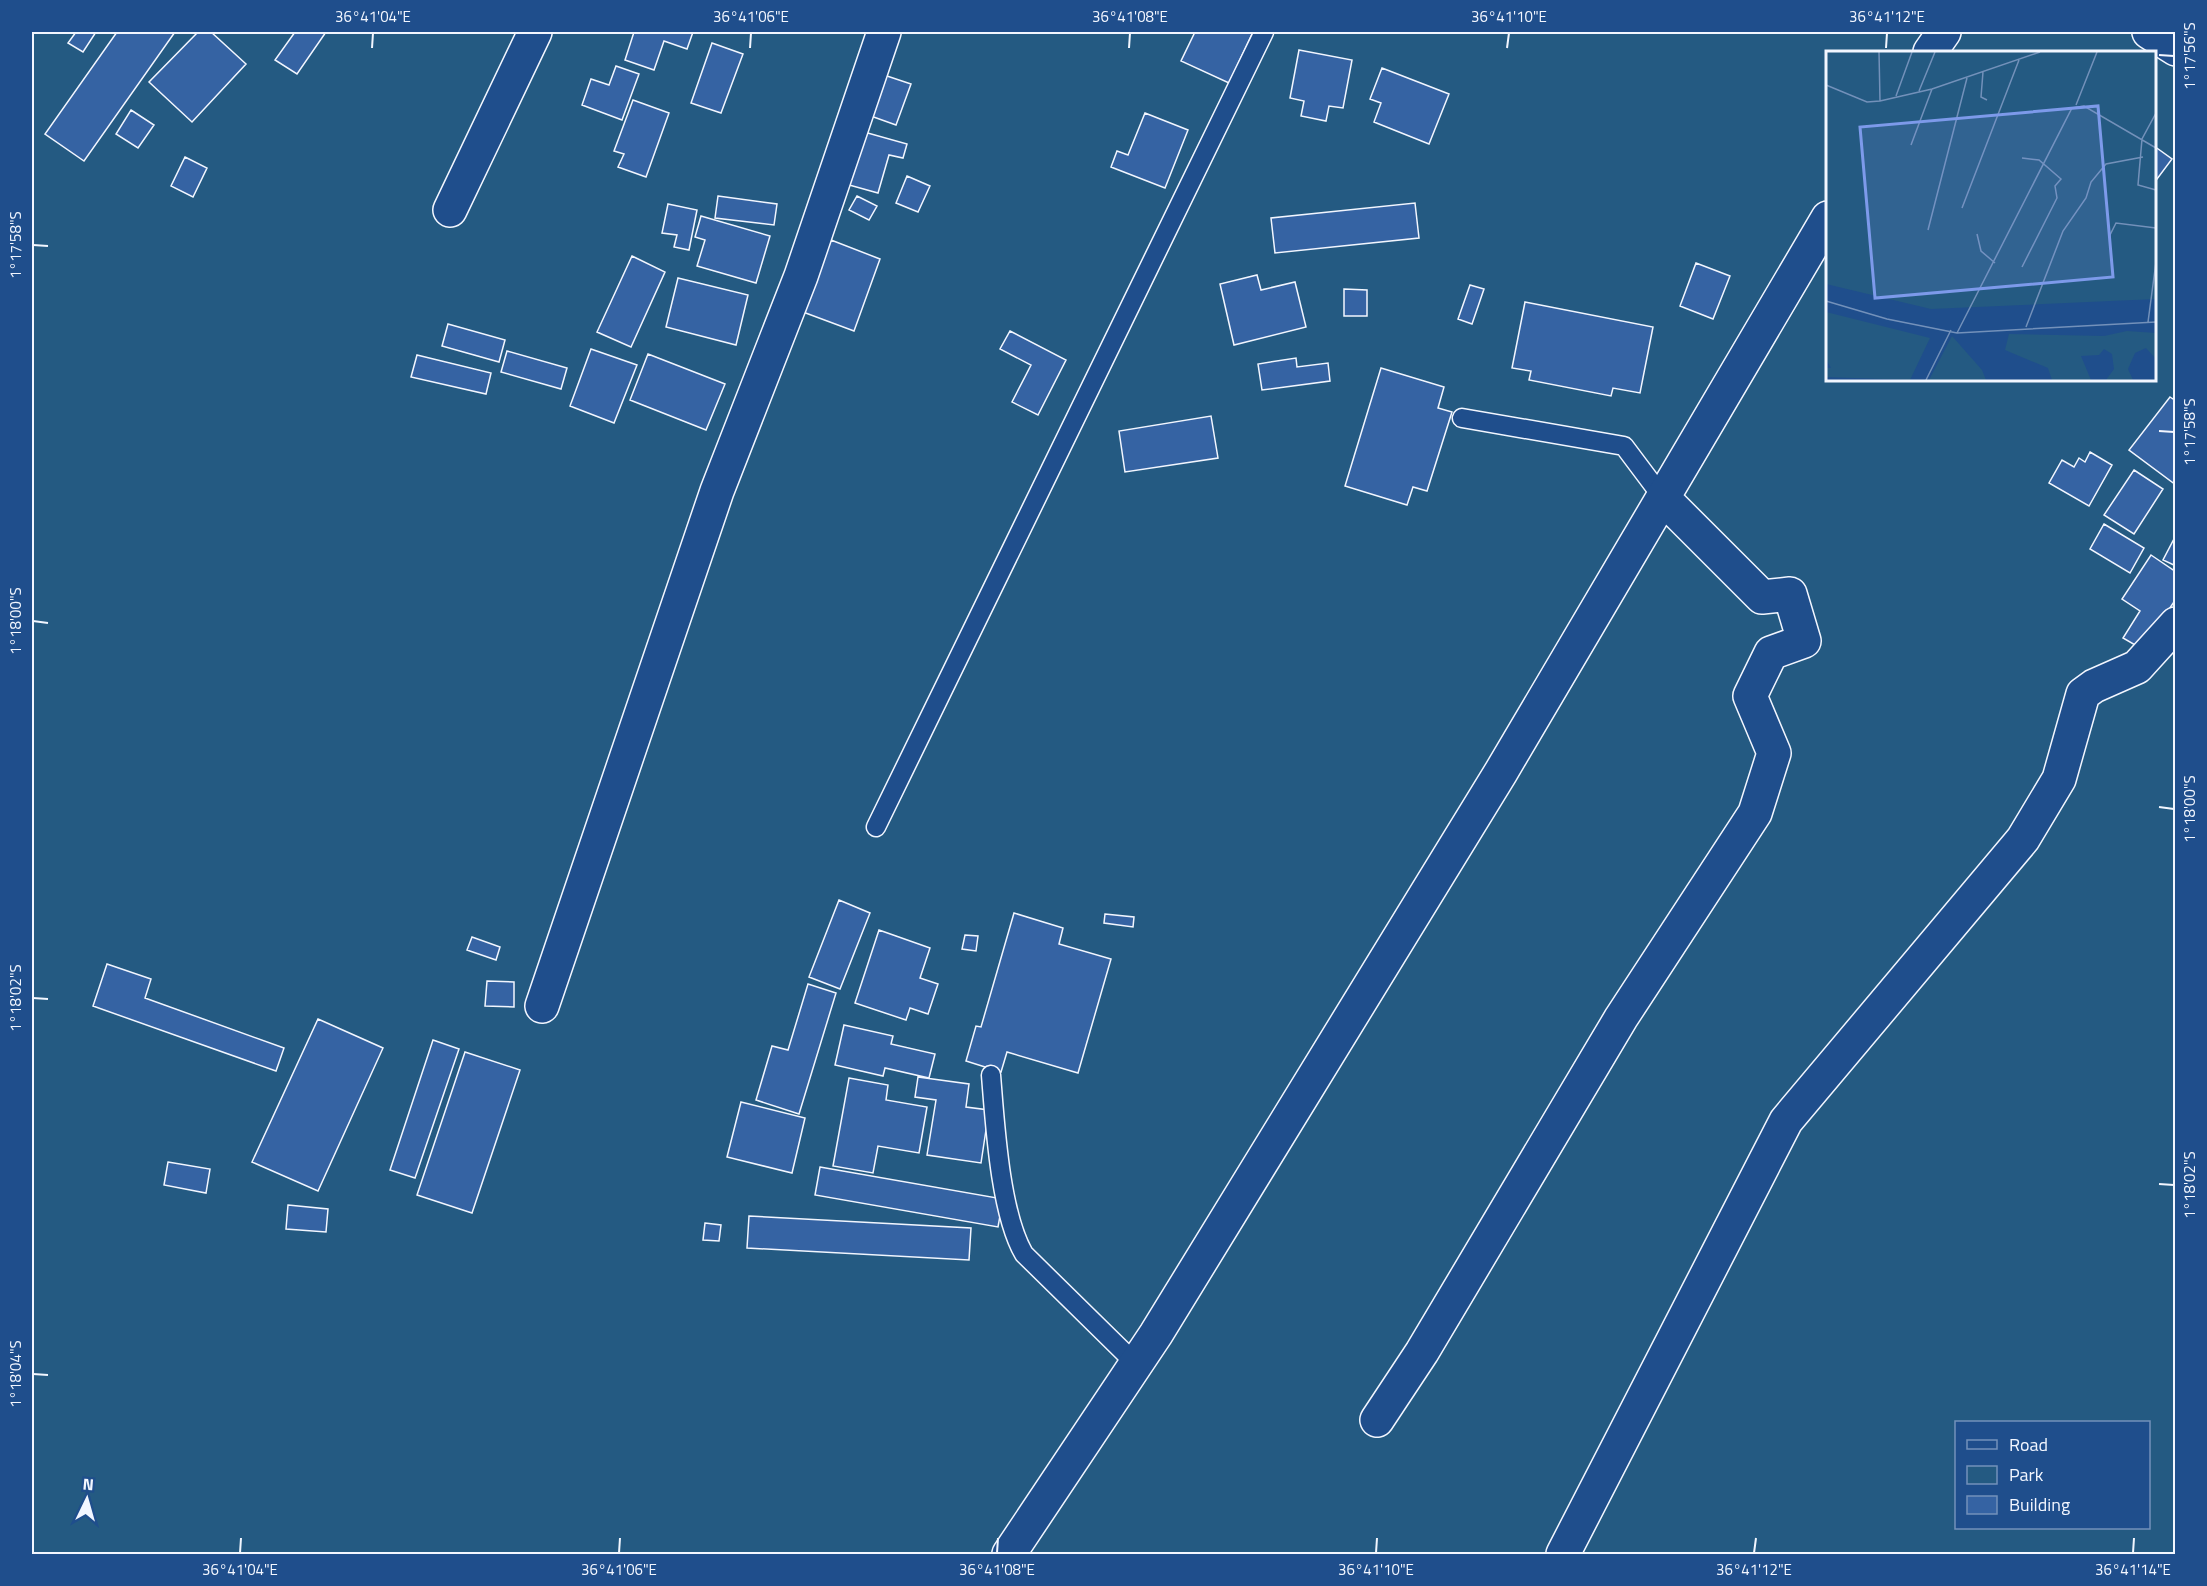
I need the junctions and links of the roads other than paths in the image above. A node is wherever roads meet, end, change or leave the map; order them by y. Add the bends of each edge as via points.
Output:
1 (535, 32) edge
2 (884, 32) edge
3 (1264, 32) edge
4 (1944, 32) edge
5 (2149, 32) edge
6 (2175, 49) edge
7 (1931, 51) edge
8 (450, 210) dead end
9 (1826, 220) edge
10 (1462, 418) dead end
11 (1663, 498) junction
12 (2175, 624) edge
13 (876, 826) dead end
14 (542, 1006) dead end
15 (991, 1075) dead end
16 (1136, 1364) junction
17 (1377, 1420) dead end
18 (1009, 1554) edge
19 (1563, 1554) edge

1 - 8 street
2 - 14 street via 801,276 717,491
3 - 13 lane
4 - 7 street
5 - 6 street
9 - 11 street
10 - 11 lane via 1624,446
11 - 16 street via 1501,772
11 - 17 street via 1762,597 1790,594 1804,641 1771,653 1750,696 1774,753 1755,813 1621,1018 1422,1352
12 - 19 street via 2137,667 2083,694 2059,779 2023,839 1786,1121
15 - 16 lane via 995,1128 1014,1238 1024,1254
16 - 18 street

